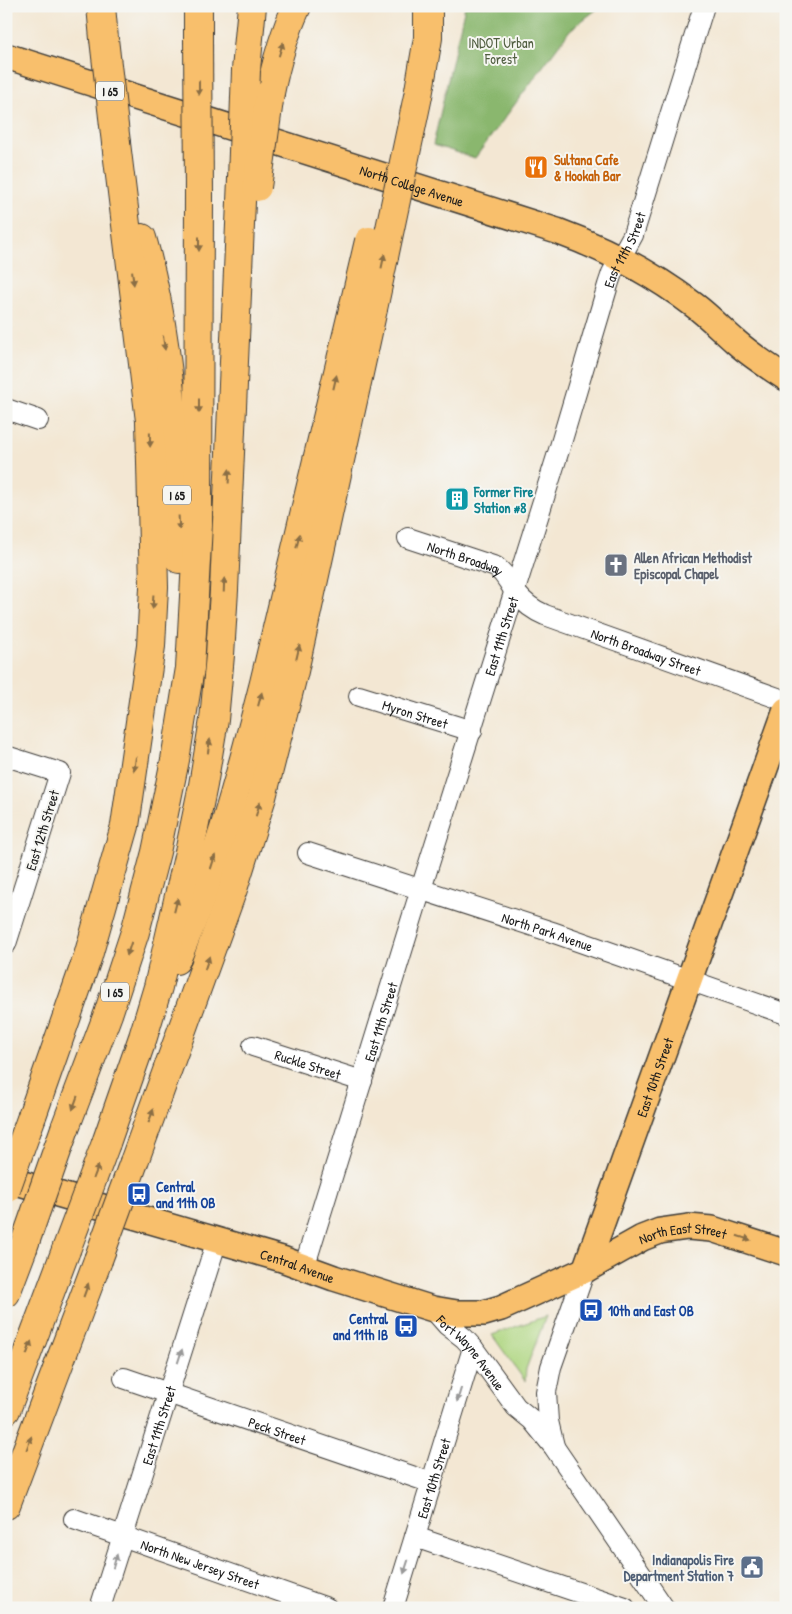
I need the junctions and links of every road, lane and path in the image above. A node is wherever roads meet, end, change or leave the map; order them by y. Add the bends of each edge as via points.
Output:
1 (101, 6) edge
2 (198, 6) edge
3 (252, 6) edge
4 (297, 6) edge
5 (424, 6) edge
6 (428, 6) edge
7 (704, 6) edge
8 (6, 56) edge
9 (116, 143) junction
10 (249, 183) junction
11 (621, 259) junction
12 (363, 307) junction
13 (755, 358) junction
14 (786, 360) edge
15 (786, 378) edge
16 (6, 409) edge
17 (38, 420) dead end
18 (408, 538) dead end
19 (514, 591) junction
20 (359, 696) dead end
21 (786, 701) edge
22 (786, 710) edge
23 (472, 731) junction
24 (6, 756) edge
25 (156, 852) junction
26 (308, 853) dead end
27 (421, 889) junction
28 (6, 944) edge
29 (689, 979) junction
30 (786, 1014) edge
31 (143, 1037) junction
32 (253, 1046) dead end
33 (362, 1081) junction
34 (6, 1178) edge
35 (6, 1189) edge
36 (217, 1240) junction
37 (786, 1253) edge
38 (304, 1268) junction
39 (584, 1270) junction
40 (6, 1292) edge
41 (433, 1310) junction
42 (473, 1348) junction
43 (124, 1378) dead end
44 (168, 1393) junction
45 (6, 1410) edge
46 (532, 1420) junction
47 (554, 1448) junction
48 (432, 1483) junction
49 (6, 1505) edge
50 (74, 1519) dead end
51 (123, 1536) junction
52 (415, 1537) junction
53 (100, 1608) edge
54 (327, 1608) edge
55 (393, 1608) edge
56 (625, 1608) edge
57 (664, 1608) edge

1 - 9 highway, I 65, bridge
2 -> 25 highway, bridge via 198,525 190,668
3 - 10 highway, bridge via 246,70
10 -> 4 highway, bridge via 278,57
5 - 12 highway, bridge
12 -> 6 highway, bridge via 418,96 428,38
7 - 11 street, East 11th Street via 636,227
8 - 11 main road, North College Avenue via 556,232
9 -> 25 highway, I 65 via 153,280 173,415 179,530 176,664 170,757
9 -> 35 highway, bridge via 150,420 154,587 150,646 125,826 88,956
31 -> 10 highway via 190,848 214,720 224,590 233,388
11 - 13 main road, North College Avenue via 694,305
11 - 19 street, East 11th Street via 608,285
31 -> 12 highway via 192,923 240,777
49 -> 12 highway, bridge via 220,926 262,797 294,671
13 - 14 main road
13 - 15 main road, North College Avenue
16 - 17 street
18 - 19 street, North Broadway via 491,565 506,576
19 - 21 street, North Broadway Street via 534,610 545,615
19 - 23 street, East 11th Street
20 - 23 street, Myron Street
22 - 29 main road, East 10th Street
23 - 27 street, East 11th Street
24 - 28 street, East 12th Street via 60,773
25 -> 40 highway, I 65, bridge via 135,932 108,1014
26 - 27 street, North Park Avenue
27 - 29 street, North Park Avenue
27 - 33 street, East 11th Street
29 - 30 street, North Park Avenue
29 - 39 main road, East 10th Street
45 -> 31 highway, bridge
32 - 33 street, Ruckle Street
33 - 38 street, East 11th Street
34 - 36 main road, Central Avenue
36 - 38 main road, Central Avenue
44 -> 36 street, East 11th Street
39 -> 37 main road, North East Street via 652,1234 688,1227 728,1233
38 - 41 main road, Central Avenue
39 - 41 main road, Central Avenue via 484,1313
39 - 47 street, East 10th Street via 546,1392
41 - 42 street, Fort Wayne Avenue
41 - 46 street, Fort Wayne Avenue via 457,1318 481,1336 528,1403
42 - 46 street, Fort Wayne Avenue via 516,1407
42 -> 48 street, East 10th Street
43 - 44 street, Peck Street
44 - 48 street, Peck Street
44 - 51 street, East 11th Street
46 - 47 street, Fort Wayne Avenue
47 - 57 street, Fort Wayne Avenue
48 - 52 street, East 10th Street
50 - 51 street, North New Jersey Street
53 -> 51 street, East 11th Street
51 - 54 street, North New Jersey Street
52 -> 55 street, East 10th Street
52 - 56 street

